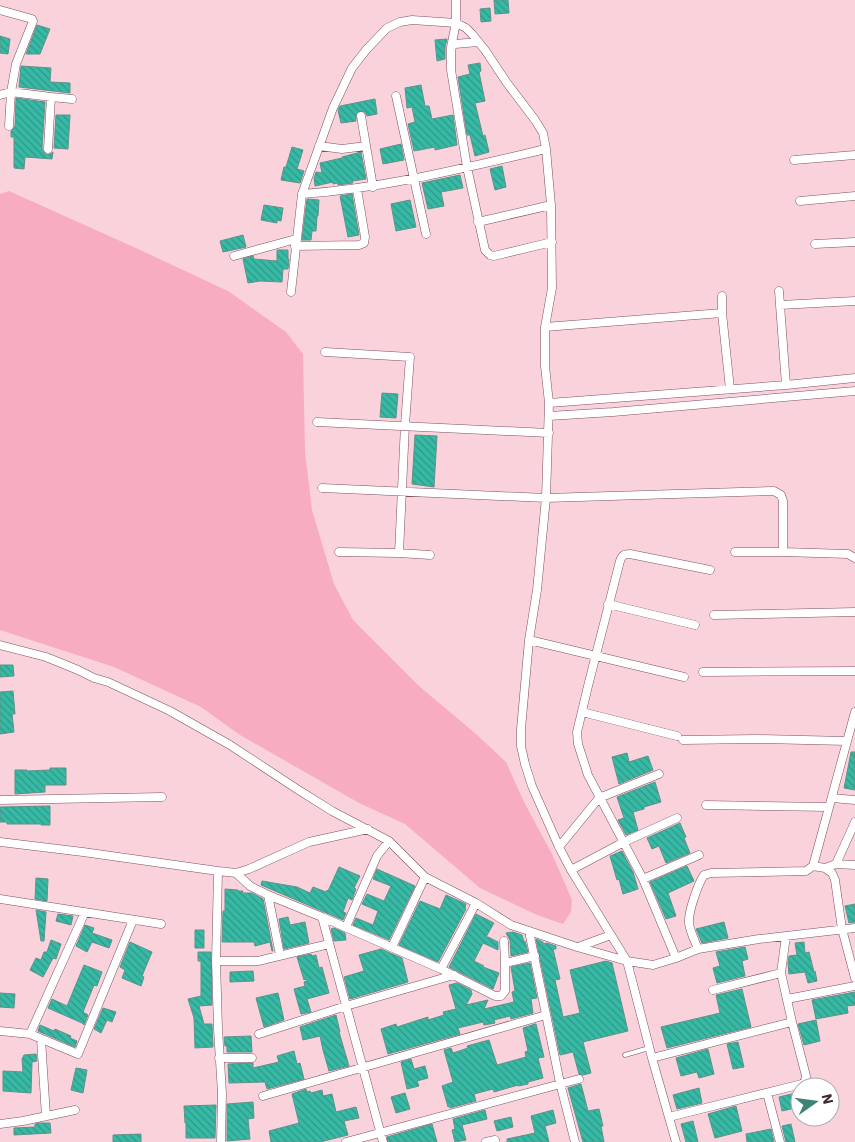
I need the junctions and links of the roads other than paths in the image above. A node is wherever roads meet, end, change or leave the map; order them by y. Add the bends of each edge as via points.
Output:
1 (456, 0) edge
2 (0, 10) edge
3 (456, 23) junction
4 (478, 42) junction
5 (451, 47) junction
6 (11, 92) junction
7 (0, 95) edge
8 (396, 96) dead end
9 (51, 97) junction
10 (72, 99) dead end
11 (361, 116) dead end
12 (8, 126) dead end
13 (320, 146) junction
14 (366, 146) junction
15 (48, 149) dead end
16 (546, 149) junction
17 (855, 155) edge
18 (794, 160) dead end
19 (467, 168) junction
20 (414, 178) junction
21 (373, 187) junction
22 (357, 189) junction
23 (302, 194) junction
24 (855, 196) edge
25 (800, 201) dead end
26 (551, 205) junction
27 (478, 222) junction
28 (426, 234) dead end
29 (552, 242) junction
30 (855, 242) edge
31 (296, 243) junction
32 (815, 244) dead end
33 (234, 256) dead end
34 (779, 291) dead end
35 (291, 292) dead end
36 (722, 296) dead end
37 (855, 300) edge
38 (780, 306) junction
39 (722, 313) junction
40 (545, 328) junction
41 (325, 352) dead end
42 (855, 378) edge
43 (786, 385) junction
44 (730, 389) junction
45 (855, 391) edge
46 (549, 403) junction
47 (549, 416) junction
48 (318, 422) dead end
49 (405, 426) junction
50 (549, 433) junction
51 (322, 488) dead end
52 (402, 492) junction
53 (546, 498) junction
54 (339, 552) dead end
55 (735, 552) dead end
56 (783, 552) junction
57 (399, 553) junction
58 (430, 555) dead end
59 (855, 558) edge
60 (710, 570) dead end
61 (608, 604) junction
62 (855, 612) edge
63 (714, 614) dead end
64 (695, 625) dead end
65 (529, 640) junction
66 (0, 645) edge
67 (595, 656) junction
68 (855, 671) edge
69 (702, 672) dead end
70 (684, 677) dead end
71 (582, 712) junction
72 (855, 712) edge
73 (847, 741) junction
74 (659, 774) dead end
75 (162, 797) dead end
76 (599, 798) junction
77 (832, 798) junction
78 (0, 800) edge
79 (855, 800) edge
80 (706, 806) dead end
81 (829, 807) junction
82 (677, 818) dead end
83 (855, 822) edge
84 (368, 830) junction
85 (0, 842) edge
86 (389, 842) junction
87 (624, 842) junction
88 (559, 847) junction
89 (699, 854) dead end
90 (836, 864) junction
91 (855, 865) edge
92 (814, 866) junction
93 (825, 868) junction
94 (571, 870) junction
95 (218, 872) junction
96 (236, 873) junction
97 (425, 877) junction
98 (643, 879) junction
99 (268, 895) junction
100 (0, 899) edge
101 (476, 903) junction
102 (85, 912) junction
103 (322, 917) junction
104 (133, 920) junction
105 (161, 924) dead end
106 (346, 927) junction
107 (855, 928) edge
108 (842, 929) junction
109 (529, 931) junction
110 (611, 935) junction
111 (786, 936) junction
112 (504, 941) dead end
113 (329, 944) junction
114 (577, 947) junction
115 (392, 948) junction
116 (698, 949) junction
117 (280, 955) junction
118 (535, 956) junction
119 (676, 958) junction
120 (216, 961) junction
121 (627, 961) junction
122 (505, 963) junction
123 (441, 968) junction
124 (781, 973) junction
125 (454, 975) junction
126 (855, 978) edge
127 (855, 986) edge
128 (713, 990) dead end
129 (787, 999) junction
130 (346, 1006) junction
131 (546, 1015) junction
132 (792, 1022) junction
133 (0, 1031) edge
134 (30, 1034) junction
135 (259, 1034) dead end
136 (41, 1039) junction
137 (650, 1048) junction
138 (625, 1055) dead end
139 (220, 1058) junction
140 (252, 1058) dead end
141 (652, 1058) junction
142 (363, 1068) junction
143 (579, 1078) dead end
144 (560, 1083) junction
145 (767, 1093) junction
146 (263, 1096) dead end
147 (75, 1110) dead end
148 (46, 1116) junction
149 (669, 1117) junction
150 (0, 1124) edge
151 (380, 1132) junction
152 (495, 1140) dead end
153 (221, 1142) edge
154 (346, 1142) edge
155 (383, 1142) edge
156 (486, 1142) edge
157 (575, 1142) edge
158 (676, 1142) edge
159 (780, 1142) edge

1 - 3 street
2 - 6 street via 33,21 16,64
3 - 4 street via 466,28
3 - 5 street
3 - 13 street via 412,20 387,28 352,68
4 - 5 street
4 - 16 street via 535,120
5 - 19 street via 450,70
6 - 7 street
6 - 9 street
6 - 12 street
8 - 20 street
9 - 10 street
9 - 15 street
11 - 14 street
13 - 14 street via 342,150
13 - 23 street
14 - 21 street
16 - 19 street
16 - 26 street
17 - 18 street
19 - 20 street
19 - 27 street
20 - 21 street
20 - 28 street
21 - 22 street
22 - 23 street
22 - 31 street via 364,243
23 - 31 street
24 - 25 street
26 - 27 street
26 - 29 street
27 - 29 street via 485,250 490,255
29 - 40 street via 552,288
30 - 32 street
31 - 33 street
31 - 35 street
34 - 38 street
36 - 39 street
37 - 38 street
38 - 43 street
39 - 40 street
39 - 44 street
40 - 46 street via 544,366
41 - 49 street via 410,357
42 - 43 street
43 - 44 street
44 - 46 street
45 - 47 street
46 - 47 street
47 - 50 street
48 - 49 street
49 - 50 street
49 - 52 street
50 - 53 street
51 - 52 street
52 - 53 street
52 - 57 street
53 - 56 street via 774,491 782,495
53 - 65 street
54 - 57 street
55 - 56 street
56 - 59 street via 848,554
57 - 58 street
60 - 61 street via 625,554
61 - 64 street
61 - 67 street
62 - 63 street
65 - 67 street
65 - 88 street via 521,746 532,786
66 - 84 street via 46,657 170,711
67 - 70 street
67 - 71 street
68 - 69 street
71 - 73 street via 680,738
71 - 76 street via 578,744
72 - 73 street
73 - 77 street
74 - 76 street
75 - 78 street
76 - 87 street
76 - 88 street
77 - 79 street
77 - 81 street
80 - 81 street
81 - 92 street
82 - 87 street
83 - 90 street
84 - 86 street
84 - 96 street via 309,842
85 - 95 street
86 - 97 street
86 - 106 street via 377,856
87 - 94 street
87 - 98 street
88 - 94 street
89 - 98 street
90 - 91 street
90 - 93 street
92 - 93 street
92 - 116 street via 806,871 704,875 689,921
93 - 108 street via 835,880
94 - 110 street
95 - 96 street
95 - 120 street
96 - 99 street via 250,886
97 - 101 street
97 - 115 street
98 - 119 street
99 - 103 street
99 - 117 street
100 - 102 street
101 - 109 street via 511,925
101 - 123 street
102 - 104 street
102 - 134 street
103 - 106 street
103 - 113 street
104 - 105 street
104 - 136 street via 78,1054
106 - 115 street
107 - 108 street
108 - 111 street
108 - 126 street
109 - 114 street
109 - 118 street
110 - 114 street
110 - 121 street
111 - 116 street
111 - 124 street
112 - 122 street
113 - 117 street
113 - 130 street
114 - 121 street
115 - 123 street
116 - 119 street
117 - 120 street via 258,961
118 - 122 street
118 - 131 street
119 - 121 street via 653,965
120 - 139 street
121 - 137 street
122 - 125 street via 505,991 501,996
123 - 125 street
124 - 128 street
124 - 129 street
125 - 130 street
127 - 129 street
129 - 132 street
130 - 135 street
130 - 142 street
131 - 142 street
131 - 144 street
132 - 141 street
132 - 145 street via 805,1081
133 - 134 street
134 - 136 street
136 - 148 street
137 - 138 lane
137 - 141 street
139 - 140 street
139 - 153 street
141 - 149 street
142 - 146 street
142 - 151 street
143 - 144 street
144 - 151 street
144 - 157 street
145 - 149 street
145 - 159 street
147 - 148 street
148 - 150 street
149 - 158 street
151 - 154 street
151 - 155 street
152 - 156 street

